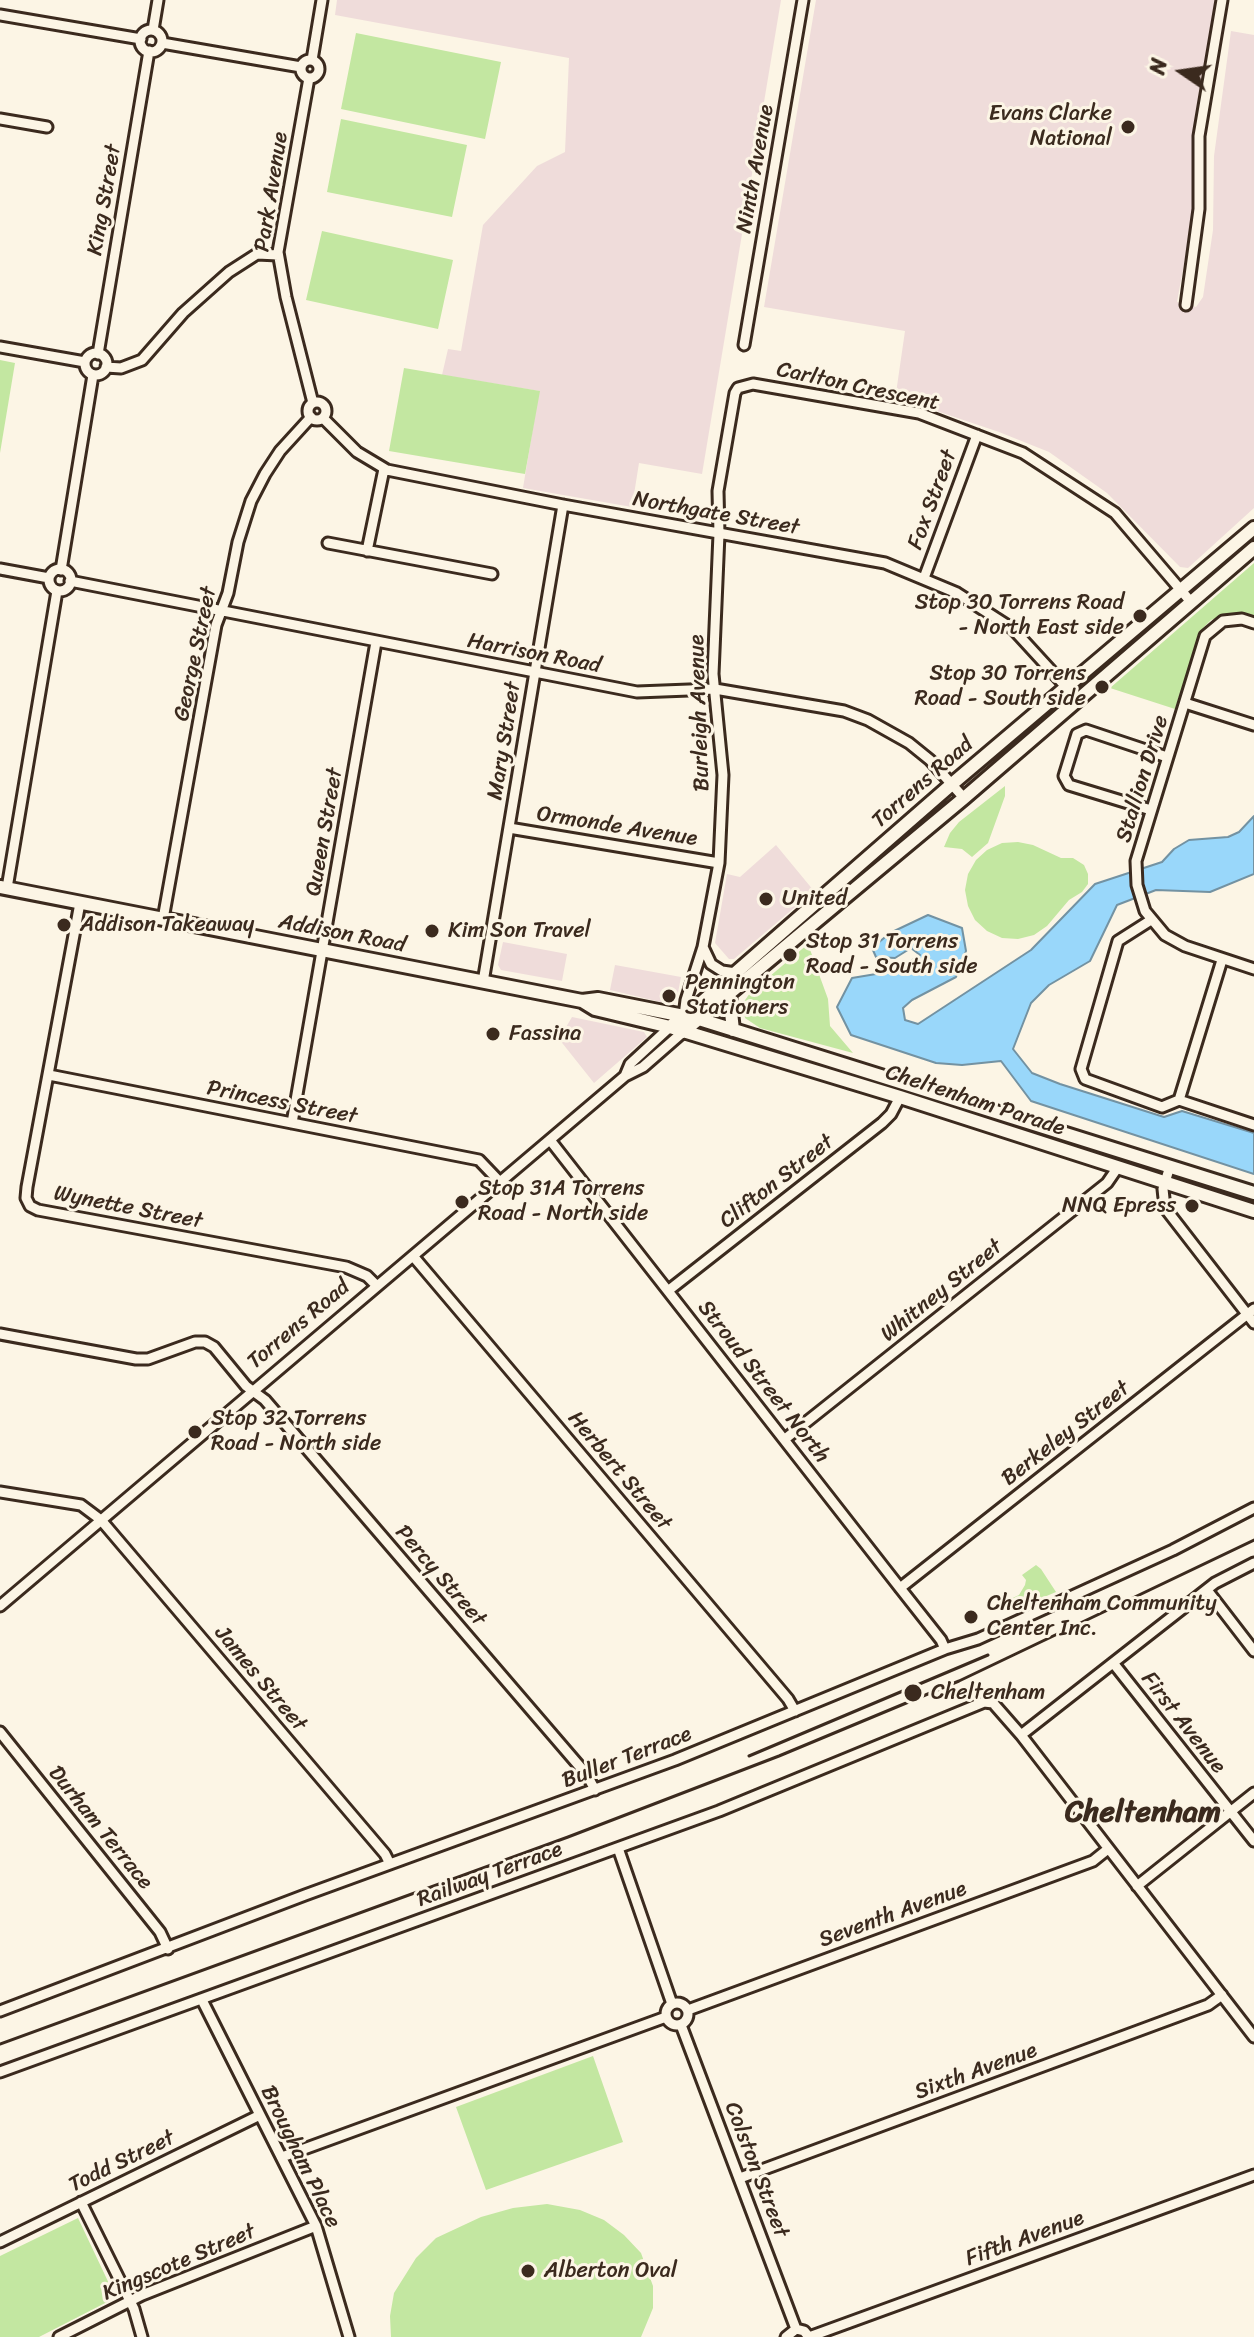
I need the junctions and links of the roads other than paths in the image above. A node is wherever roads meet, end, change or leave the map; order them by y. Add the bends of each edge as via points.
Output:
1 (158, 0) edge
2 (322, 0) edge
3 (803, 0) edge
4 (1222, 0) edge
5 (0, 15) edge
6 (153, 30) junction
7 (141, 39) junction
8 (162, 43) junction
9 (149, 51) junction
10 (312, 60) junction
11 (301, 67) junction
12 (309, 78) junction
13 (0, 120) edge
14 (47, 127) dead end
15 (278, 255) junction
16 (1186, 305) dead end
17 (744, 345) dead end
18 (0, 347) edge
19 (98, 354) junction
20 (85, 362) junction
21 (106, 367) junction
22 (93, 375) junction
23 (742, 385) joint
24 (313, 403) junction
25 (311, 417) junction
26 (323, 418) junction
27 (977, 435) junction
28 (384, 469) junction
29 (563, 505) junction
30 (1254, 528) edge
31 (719, 534) junction
32 (328, 543) dead end
33 (1254, 548) edge
34 (367, 551) junction
35 (0, 569) edge
36 (61, 570) junction
37 (492, 574) dead end
38 (49, 578) junction
39 (924, 578) junction
40 (70, 581) junction
41 (1181, 590) junction
42 (57, 591) junction
43 (1191, 602) junction
44 (220, 611) junction
45 (1254, 623) edge
46 (376, 642) junction
47 (534, 673) junction
48 (1066, 687) junction
49 (715, 689) junction
50 (1078, 700) junction
51 (1185, 703) junction
52 (1254, 725) edge
53 (1167, 757) junction
54 (952, 784) junction
55 (964, 798) junction
56 (1151, 810) junction
57 (509, 828) junction
58 (882, 845) junction
59 (897, 855) junction
60 (719, 863) junction
61 (3, 887) edge
62 (80, 903) junction
63 (163, 919) junction
64 (1151, 920) junction
65 (703, 947) junction
66 (322, 950) junction
67 (1222, 960) junction
68 (1254, 969) edge
69 (736, 973) junction
70 (483, 982) junction
71 (729, 994) junction
72 (582, 1001) junction
73 (684, 1016) junction
74 (699, 1019) junction
75 (670, 1027) junction
76 (733, 1030) junction
77 (683, 1032) junction
78 (49, 1075) junction
79 (625, 1076) junction
80 (900, 1097) junction
81 (1179, 1100) junction
82 (292, 1123) junction
83 (1254, 1125) edge
84 (550, 1140) junction
85 (1170, 1166) junction
86 (1118, 1167) junction
87 (500, 1182) junction
88 (1165, 1182) junction
89 (1254, 1193) edge
90 (1254, 1211) edge
91 (413, 1256) junction
92 (377, 1286) junction
93 (669, 1290) junction
94 (1252, 1315) edge
95 (0, 1334) edge
96 (252, 1390) junction
97 (785, 1439) junction
98 (0, 1492) edge
99 (1254, 1508) edge
100 (101, 1520) junction
101 (1254, 1563) edge
102 (900, 1588) junction
103 (1207, 1590) junction
104 (0, 1606) edge
105 (945, 1649) junction
106 (1254, 1651) edge
107 (1114, 1664) junction
108 (795, 1711) junction
109 (0, 1732) edge
110 (1021, 1735) junction
111 (595, 1790) junction
112 (1254, 1793) edge
113 (1231, 1812) junction
114 (1254, 1841) edge
115 (618, 1848) junction
116 (1108, 1849) junction
117 (390, 1864) junction
118 (1137, 1886) junction
119 (168, 1949) junction
120 (1222, 1995) junction
121 (202, 2000) junction
122 (672, 2004) junction
123 (688, 2010) junction
124 (0, 2011) edge
125 (666, 2017) junction
126 (681, 2025) junction
127 (1253, 2035) edge
128 (0, 2072) edge
129 (260, 2115) junction
130 (282, 2157) junction
131 (1254, 2175) edge
132 (740, 2178) junction
133 (81, 2202) junction
134 (316, 2226) junction
135 (0, 2242) edge
136 (130, 2301) junction
137 (796, 2329) junction
138 (59, 2337) edge
139 (142, 2337) edge
140 (349, 2337) edge
141 (786, 2337) edge
142 (809, 2337) edge

1 - 6 street
2 - 10 street
3 - 17 street, Ninth Avenue
4 - 16 street via 1199,136 1199,209
5 - 7 street
6 - 7 street
6 - 8 street
7 - 9 street
8 - 9 street
8 - 11 street
9 - 19 street, King Street
10 - 11 street
10 - 12 street via 319,71
11 - 12 street
12 - 15 street, Park Avenue
13 - 14 street
15 - 21 street via 257,254 229,272 142,360
15 - 24 street, Park Avenue
18 - 20 street
19 - 20 street
19 - 21 street
20 - 22 street
21 - 22 street
22 - 36 street
23 - 27 street, Carlton Crescent via 919,413
23 - 31 street, Burleigh Avenue via 735,393 718,491
24 - 25 street
24 - 26 street via 325,407
25 - 26 street
25 - 44 street, George Street via 280,451 251,501
26 - 28 street, Northgate Street via 357,452
27 - 39 street, Fox Street
27 - 41 street, Carlton Crescent via 1023,453 1105,505
28 - 29 street, Northgate Street
28 - 34 street
29 - 31 street, Northgate Street
29 - 47 street, Mary Street
30 - 41 main road, Torrens Road
31 - 39 street, Northgate Street via 866,558
31 - 49 street, Burleigh Avenue
32 - 34 street
33 - 43 main road, Torrens Road
34 - 37 street
35 - 38 street
36 - 38 street
36 - 40 street
38 - 42 street
39 - 48 street, Northgate Street via 1013,629
40 - 42 street via 67,589
40 - 44 street, Harrison Road
41 - 43 street, Carlton Crescent
41 - 48 main road, Torrens Road
42 - 61 street
43 - 50 main road, Torrens Road
44 - 46 street, Harrison Road
44 - 63 street, George Street
45 - 51 street, Stallion Drive via 1223,621 1205,636
46 - 47 street, Harrison Road
46 - 66 street, Queen Street
47 - 49 street, Harrison Road via 637,692
47 - 57 street, Mary Street
48 - 50 street, Northgate Street
48 - 54 main road, Torrens Road
49 - 54 street, Harrison Road via 813,704 868,720 909,743
49 - 60 street, Burleigh Avenue via 723,775
50 - 55 main road, Torrens Road
51 - 52 street
51 - 53 street, Stallion Drive
53 - 56 street, Stallion Drive
53 - 56 street via 1086,730 1077,734 1064,776 1069,785
54 - 55 street, Harrison Road
54 - 58 main road, Torrens Road
55 - 59 main road, Torrens Road
56 - 64 street, Stallion Drive via 1136,861 1137,885
57 - 60 street, Ormonde Avenue
57 - 70 street, Mary Street
58 - 59 main road via 889,843
58 - 69 main road, Torrens Road
59 - 71 main road, Torrens Road
60 - 65 street, Burleigh Avenue
61 - 62 main road, Addison Road
62 - 63 main road, Addison Road
62 - 78 street, Wynette Street
63 - 66 main road, Addison Road
64 - 67 street, Stallion Drive via 1165,935
64 - 81 street via 1118,941 1081,1069 1085,1079 1162,1107
65 - 69 street via 711,964
65 - 73 street, Burleigh Avenue
66 - 70 main road, Addison Road
66 - 82 street, Queen Street
67 - 68 street, Stallion Drive
67 - 81 street
69 - 73 main road, Torrens Road
70 - 72 main road, Addison Road
71 - 74 main road, Torrens Road
71 - 76 main road
72 - 73 main road, Addison Road via 598,999
72 - 75 main road, Addison Road
73 - 74 main road, Addison Road
73 - 75 main road, Torrens Road
74 - 76 main road, Cheltenham Parade
74 - 77 main road, Torrens Road
75 - 77 main road, Addison Road
75 - 79 street, Torrens Road via 630,1064
76 - 85 main road, Cheltenham Parade
77 - 79 street, Torrens Road
77 - 80 main road, Cheltenham Parade
78 - 82 street, Princess Street
78 - 92 street, Wynette Street via 27,1187 30,1206 346,1267
79 - 84 street, Torrens Road
80 - 86 main road, Cheltenham Parade
80 - 93 street, Clifton Street via 882,1123
81 - 83 street
82 - 87 street, Princess Street via 479,1160
84 - 87 street, Torrens Road
84 - 93 street, Stroud Street North
85 - 88 street
85 - 89 main road, Cheltenham Parade
86 - 88 main road, Cheltenham Parade
86 - 97 street, Whitney Street via 1107,1183
87 - 91 street, Torrens Road
88 - 90 main road, Cheltenham Parade
88 - 94 street via 1165,1208
91 - 92 street, Torrens Road
91 - 108 street, Herbert Street
92 - 96 street, Torrens Road
93 - 97 street, Stroud Street North
94 - 102 street, Berkeley Street
95 - 96 street, Percy Street via 136,1359 205,1342
96 - 100 street, Torrens Road
96 - 111 street, Percy Street
97 - 102 street, Stroud Street North
98 - 100 street via 81,1505
99 - 105 street, Buller Terrace via 1021,1621
100 - 104 street, Torrens Road
100 - 117 street, James Street
101 - 103 street
102 - 105 street, Stroud Street North
103 - 106 street
103 - 107 street
105 - 108 street, Buller Terrace
107 - 110 street
107 - 113 street, First Avenue
108 - 111 street, Buller Terrace
109 - 119 street, Durham Terrace via 160,1932
110 - 115 street, Railway Terrace via 988,1702
110 - 116 street
111 - 117 street, Buller Terrace
112 - 113 street
113 - 114 street, First Avenue
113 - 118 street
115 - 121 street, Railway Terrace
115 - 122 street
116 - 118 street
116 - 123 street, Seventh Avenue via 1093,1861
117 - 119 street, Buller Terrace
118 - 120 street
119 - 124 street, Buller Terrace
120 - 127 street
120 - 132 street, Sixth Avenue via 1208,2005
121 - 128 street, Railway Terrace
121 - 129 street, Brougham Place
122 - 123 street
122 - 125 street
123 - 126 street
125 - 126 street
125 - 130 street
126 - 132 street, Colston Street
129 - 130 street, Brougham Place
129 - 133 street, Todd Street
130 - 134 street, Brougham Place
131 - 142 street, Fifth Avenue
132 - 137 street, Colston Street
133 - 135 street, Todd Street
133 - 136 street
134 - 136 street, Kingscote Street
134 - 140 street, Brougham Place
136 - 138 street, Kingscote Street
136 - 139 street
137 - 141 street
137 - 142 street

